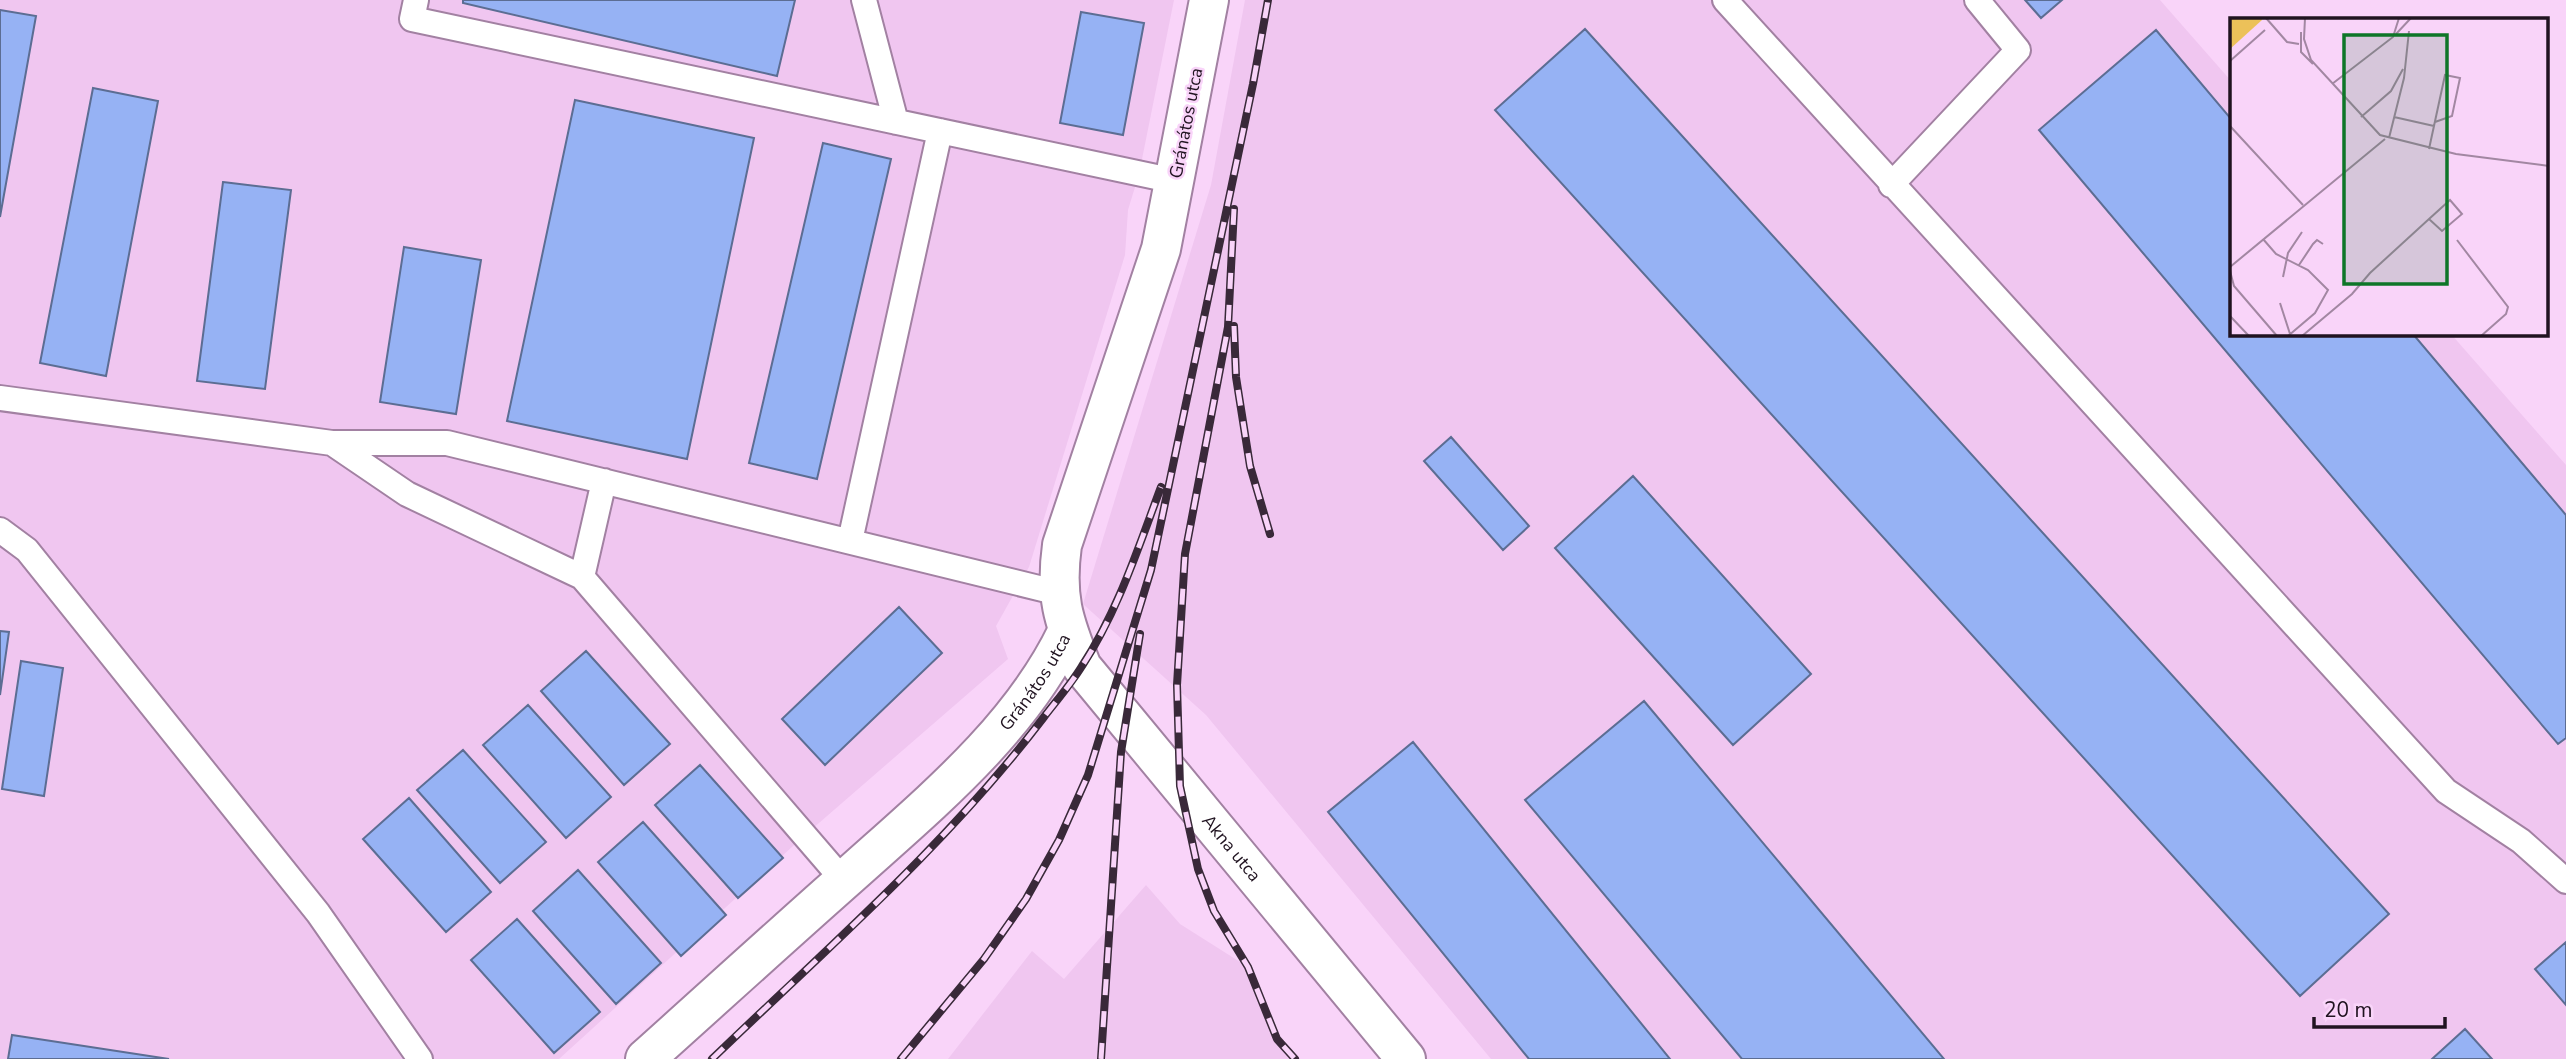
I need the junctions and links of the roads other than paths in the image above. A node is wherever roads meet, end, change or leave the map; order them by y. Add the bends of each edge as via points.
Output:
1 (416, 0) edge
2 (864, 0) edge
3 (1209, 0) edge
4 (1725, 0) edge
5 (1977, 0) edge
6 (896, 122) junction
7 (940, 131) junction
8 (1174, 181) junction
9 (1892, 185) junction
10 (0, 398) edge
11 (332, 443) junction
12 (604, 481) junction
13 (0, 530) edge
14 (849, 541) junction
15 (582, 577) junction
16 (1059, 593) junction
17 (1067, 632) junction
18 (843, 880) junction
19 (2566, 881) edge
20 (420, 1059) edge
21 (645, 1059) edge
22 (1406, 1059) edge

1 - 6 lane via 412,19
2 - 6 lane
3 - 8 street, Gránátos utca
4 - 9 lane
5 - 9 lane via 2018,50
6 - 7 lane
7 - 8 lane
7 - 14 lane
8 - 16 street, Gránátos utca via 1161,249 1062,545
9 - 19 lane via 2446,791 2521,841
10 - 11 lane
11 - 12 lane via 447,443
11 - 15 lane via 407,494
12 - 14 lane
12 - 15 lane
13 - 20 lane via 27,550 318,913
14 - 16 lane
15 - 18 lane
16 - 17 street, Gránátos utca
17 - 18 street, Gránátos utca via 1036,688 1006,724
17 - 22 street, Akna utca via 1082,667
18 - 21 street, Gránátos utca

